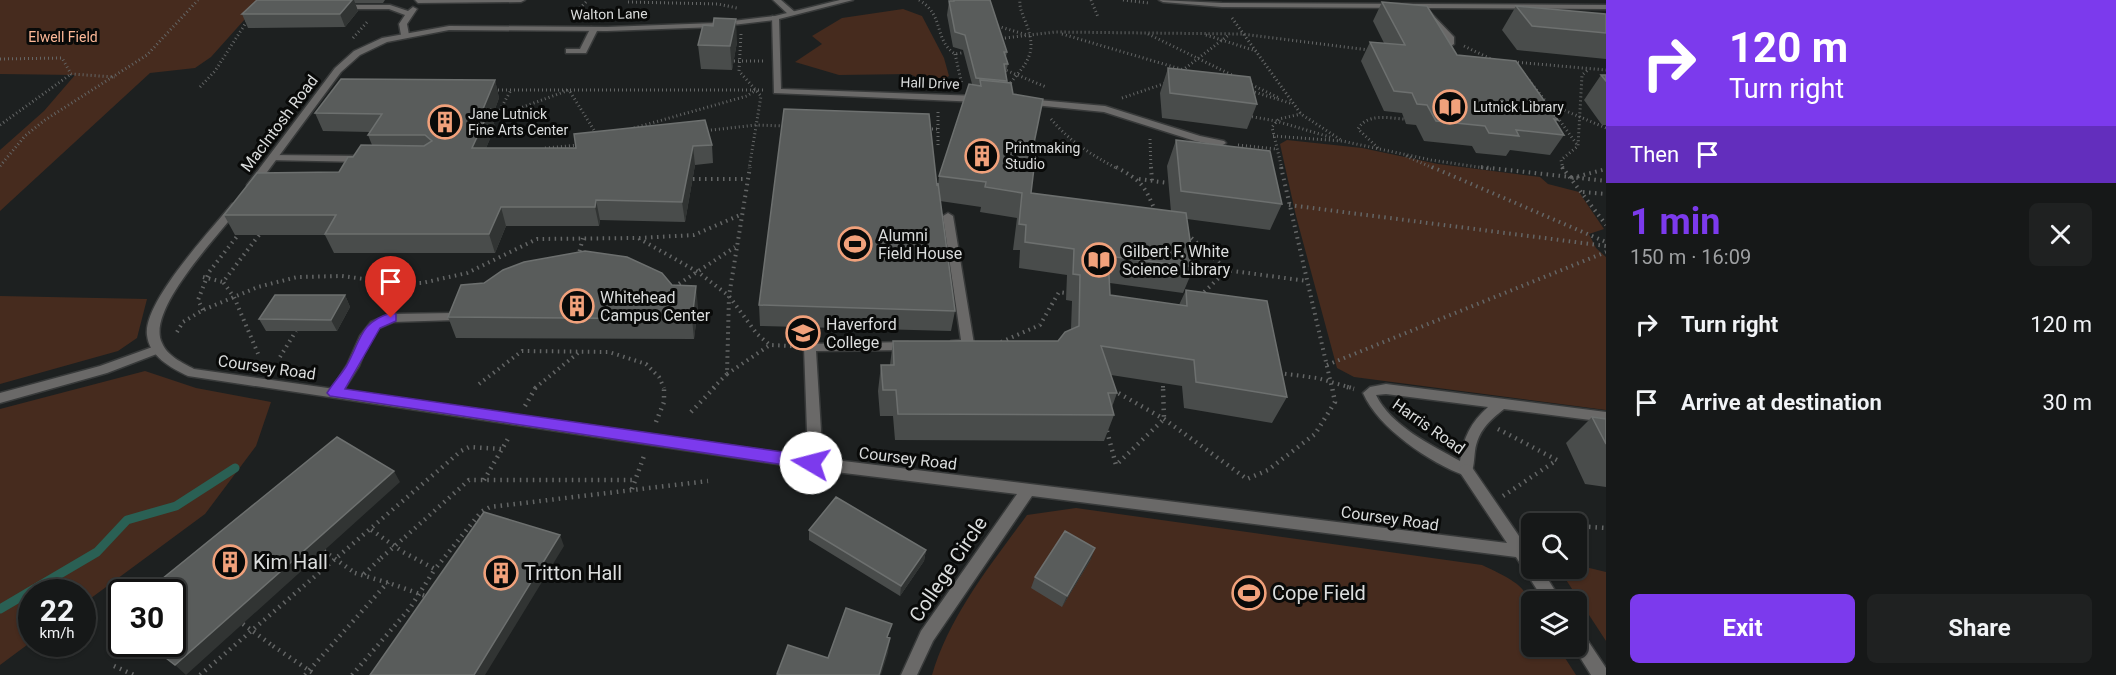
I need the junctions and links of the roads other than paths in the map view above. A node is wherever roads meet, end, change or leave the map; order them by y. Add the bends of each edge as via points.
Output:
1 (336, 0) edge
2 (521, 0) edge
3 (777, 0) edge
4 (849, 0) edge
5 (1163, 0) edge
6 (418, 1) edge
7 (1420, 6) junction
8 (1606, 7) edge
9 (410, 14) junction
10 (792, 14) junction
11 (775, 18) junction
12 (594, 29) junction
13 (405, 35) junction
14 (568, 51) dead end
15 (1442, 57) edge
16 (988, 99) edge
17 (1021, 102) edge
18 (1221, 143) edge
19 (272, 158) junction
20 (371, 159) edge
21 (948, 216) dead end
22 (453, 317) edge
23 (921, 345) edge
24 (945, 345) edge
25 (158, 349) junction
26 (335, 393) junction
27 (0, 398) edge
28 (1500, 405) junction
29 (1606, 417) edge
30 (811, 463) junction
31 (1466, 470) junction
32 (1028, 489) junction
33 (1521, 551) joint
34 (1587, 654) edge
35 (909, 675) edge
36 (1601, 675) edge

1 - 9 street via 350,7 390,7
2 - 6 street
3 - 10 street
4 - 10 street, Walton Lane
5 - 7 street via 1222,5
6 - 9 street
7 - 8 street
7 - 15 street via 1450,38 1450,44 1442,48
9 - 13 street via 403,24
10 - 11 street, Walton Lane
11 - 12 street, Walton Lane
11 - 16 street, Hall Drive via 777,91
12 - 13 street, Walton Lane via 449,28
12 - 14 street via 583,51
13 - 19 street, MacIntosh Road via 368,47 347,61
17 - 18 street via 1105,109
19 - 20 street
19 - 25 street, MacIntosh Road via 182,275 160,310 153,327
21 - 24 street via 968,344
22 - 26 street via 391,318 375,325
23 - 30 street via 810,347 814,431
25 - 26 street, Coursey Road via 171,363 192,373
25 - 27 street via 103,370
26 - 30 street, Coursey Road
28 - 29 street, Harris Road
28 - 31 street, Harris Road via 1473,430
28 - 31 street, Harris Road via 1386,389 1369,393 1374,407 1392,423
30 - 32 street, Coursey Road
31 - 33 street
32 - 33 street, Coursey Road
32 - 35 street, College Circle via 927,636
34 - 36 street

